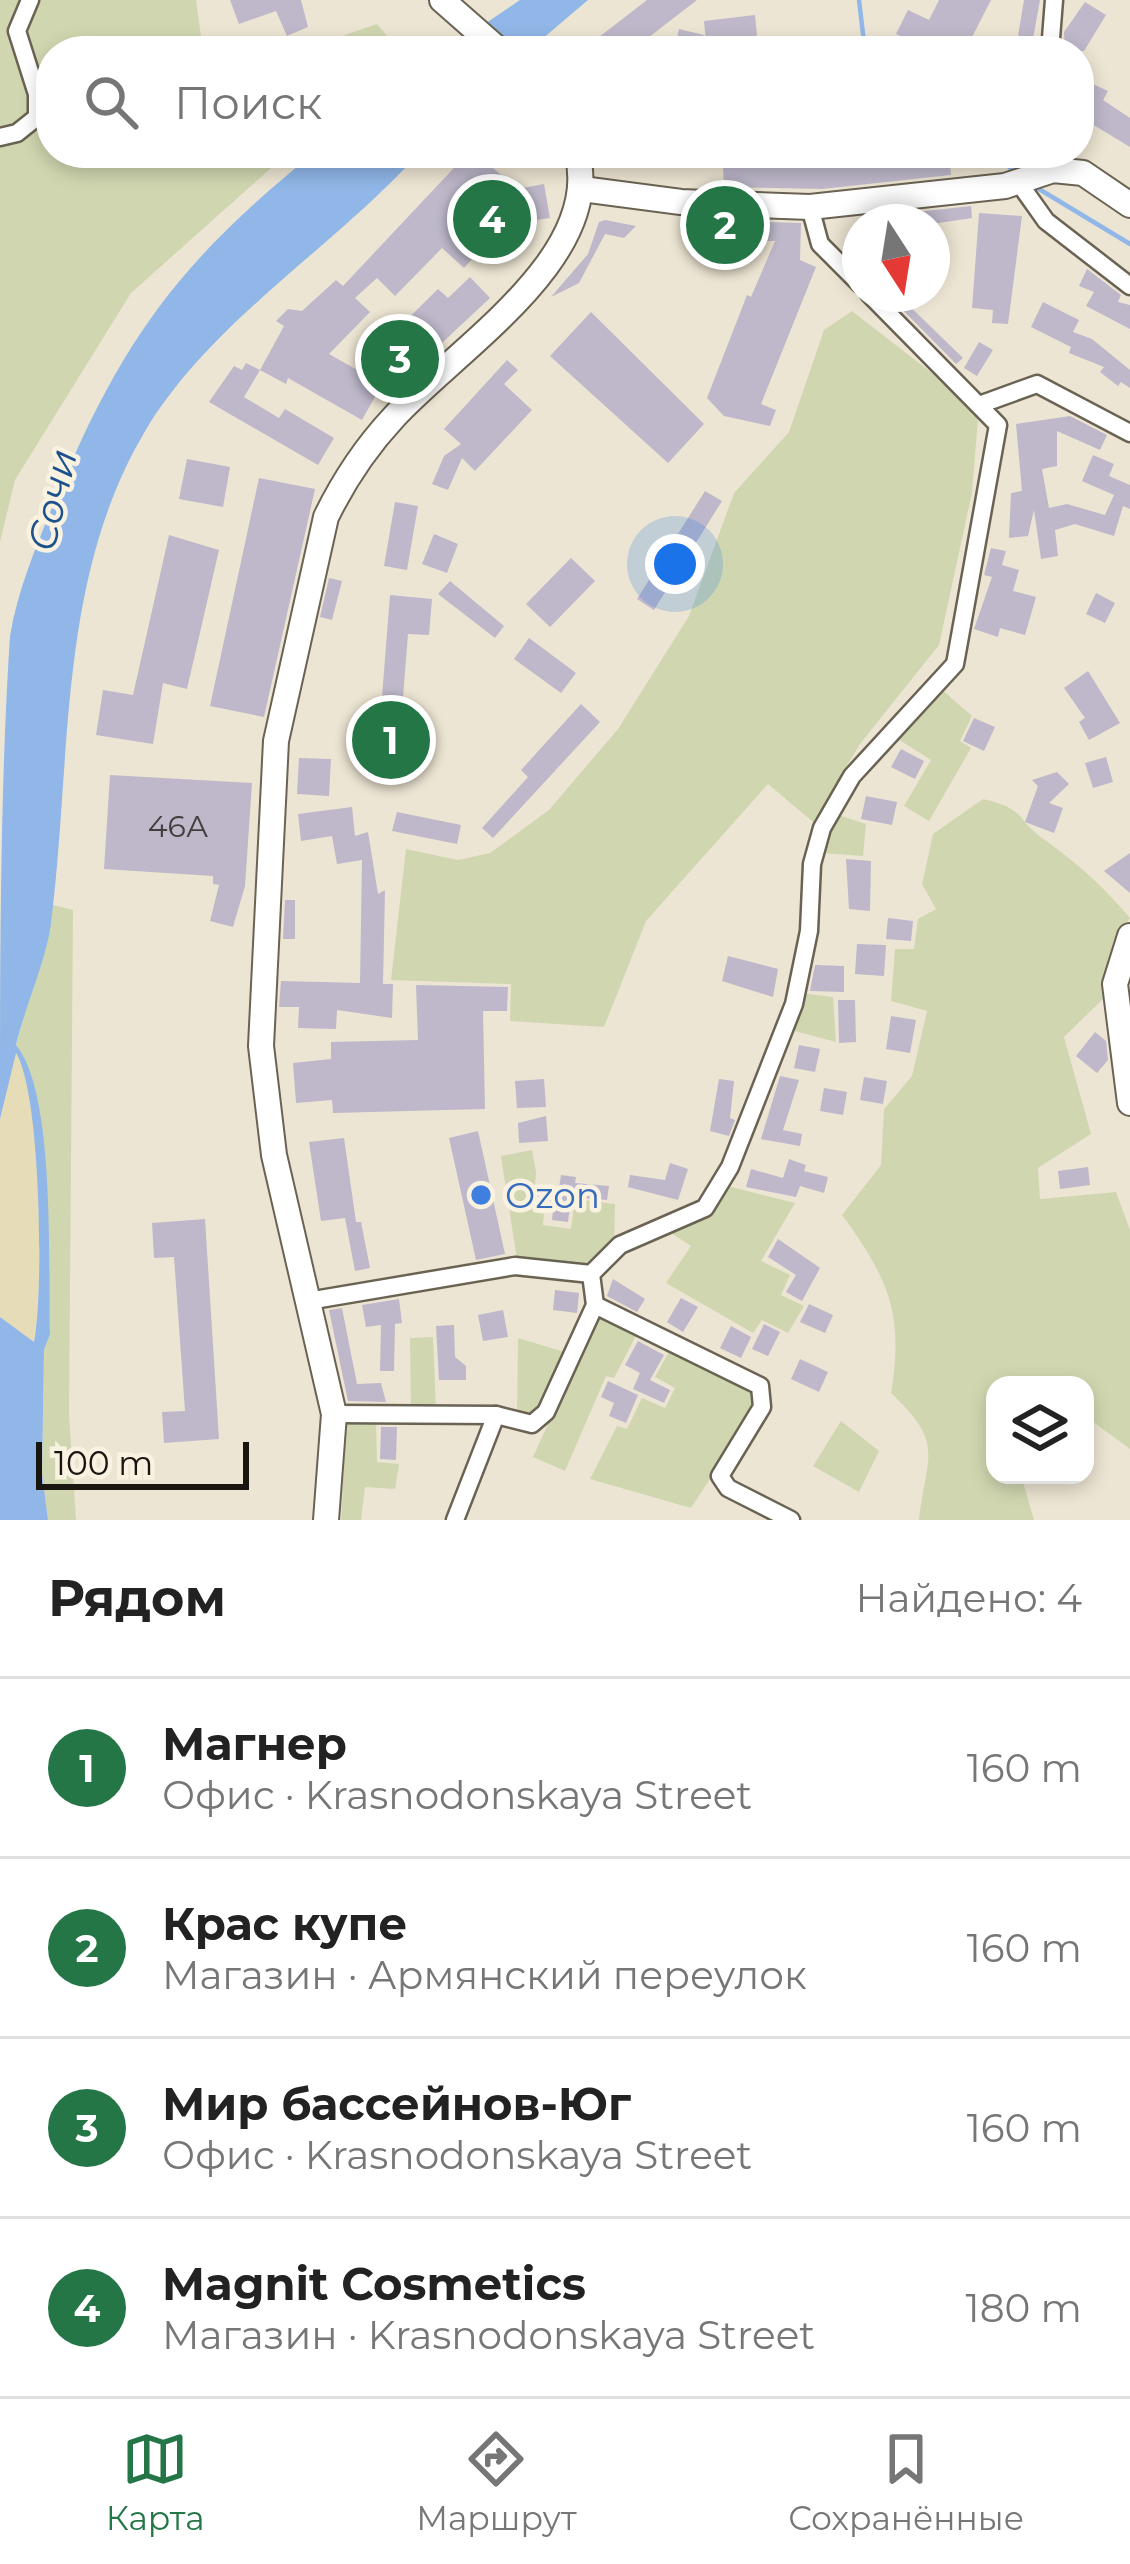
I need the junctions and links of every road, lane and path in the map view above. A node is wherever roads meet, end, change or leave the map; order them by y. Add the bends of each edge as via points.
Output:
1 (30, 0) edge
2 (442, 0) edge
3 (1054, 0) edge
4 (483, 36) edge
5 (1051, 36) edge
6 (36, 91) edge
7 (36, 118) edge
8 (0, 137) edge
9 (579, 168) edge
10 (1038, 170) edge
11 (582, 189) junction
12 (1130, 206) edge
13 (810, 207) junction
14 (842, 266) edge
15 (1130, 286) edge
16 (887, 312) edge
17 (980, 405) junction
18 (1130, 433) edge
19 (1130, 936) edge
20 (1130, 1103) edge
21 (591, 1274) junction
22 (308, 1301) junction
23 (595, 1305) junction
24 (334, 1414) junction
25 (496, 1415) junction
26 (326, 1520) edge
27 (455, 1520) edge
28 (791, 1520) edge

1 - 6 street via 16,31
2 - 4 street
3 - 5 street
7 - 8 street
9 - 11 street
10 - 12 street via 1083,173
10 - 13 street
10 - 15 street via 1046,221
11 - 13 street
11 - 22 street via 538,279 389,422 326,517 276,741 261,982 263,1090
13 - 14 street via 820,244
16 - 17 street
17 - 18 street via 1037,384
17 - 21 street via 1000,431 951,673 852,776 822,829 794,1004 730,1167 705,1208 620,1245
19 - 20 street via 1115,984
21 - 22 street via 514,1266
21 - 23 street
22 - 24 street
23 - 25 street via 538,1422
23 - 28 street via 760,1386 762,1407 720,1476
24 - 25 street
24 - 26 street
25 - 27 street

